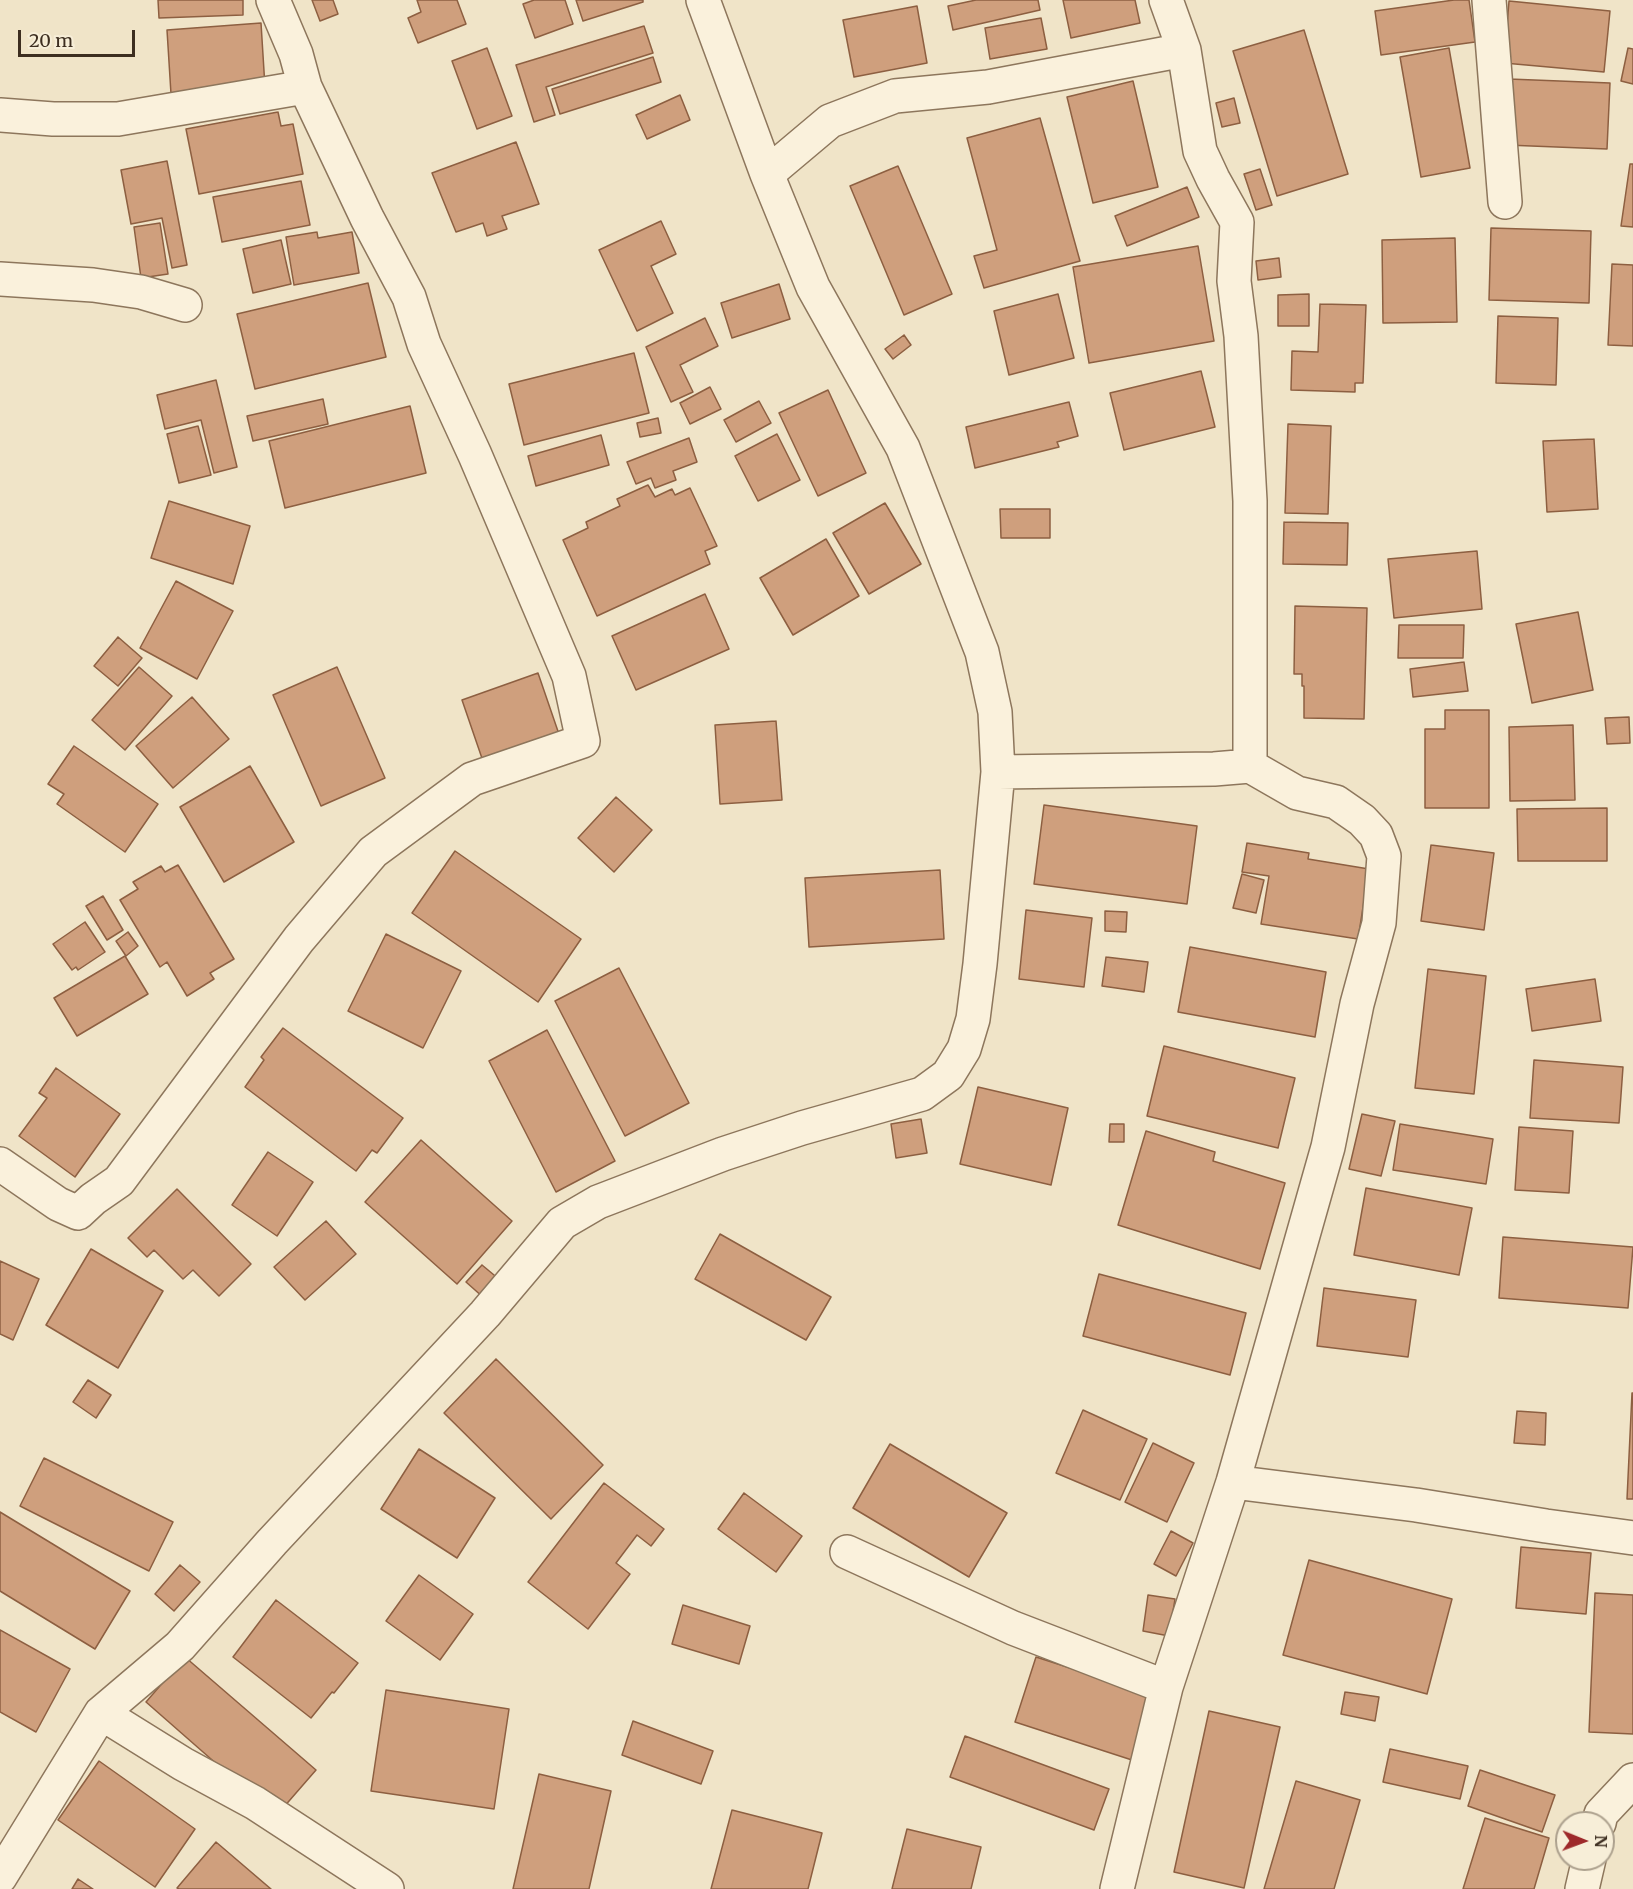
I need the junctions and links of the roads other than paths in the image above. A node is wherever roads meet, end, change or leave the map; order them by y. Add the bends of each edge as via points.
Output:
1 (273, 0) edge
2 (703, 0) edge
3 (1166, 0) edge
4 (1489, 0) edge
5 (1184, 50) junction
6 (305, 87) junction
7 (0, 115) edge
8 (766, 174) junction
9 (1505, 202) dead end
10 (0, 279) edge
11 (185, 305) dead end
12 (1250, 766) junction
13 (998, 772) junction
14 (0, 1164) edge
15 (1233, 1482) junction
16 (1633, 1538) edge
17 (848, 1552) dead end
18 (1166, 1687) junction
19 (101, 1713) junction
20 (1633, 1780) edge
21 (1604, 1811) edge
22 (1586, 1871) edge
23 (0, 1877) edge
24 (387, 1889) edge
25 (1117, 1889) edge
26 (1582, 1889) edge

1 - 6 street
2 - 8 street
3 - 5 street
4 - 9 street
5 - 8 street via 988,87 895,96 830,121
5 - 12 street via 1200,151 1237,222 1234,281 1250,501
6 - 7 street via 118,118
6 - 14 street via 409,297 424,344 569,676 583,741 472,779 373,852 299,939 118,1181 78,1213 58,1204
8 - 13 street via 813,286 903,448 938,535 982,652 995,712
10 - 11 street via 93,285 141,292
12 - 13 street
12 - 15 street via 1297,793 1336,802 1376,835 1384,856 1379,923 1357,1004 1328,1147
13 - 19 street via 973,1019 964,1049 948,1076 922,1094 723,1154 598,1202 562,1223 485,1314 180,1646
15 - 16 street
15 - 18 street
17 - 18 street via 1013,1628
18 - 25 street
19 - 23 street
19 - 24 street via 255,1803
20 - 21 street
22 - 26 street

